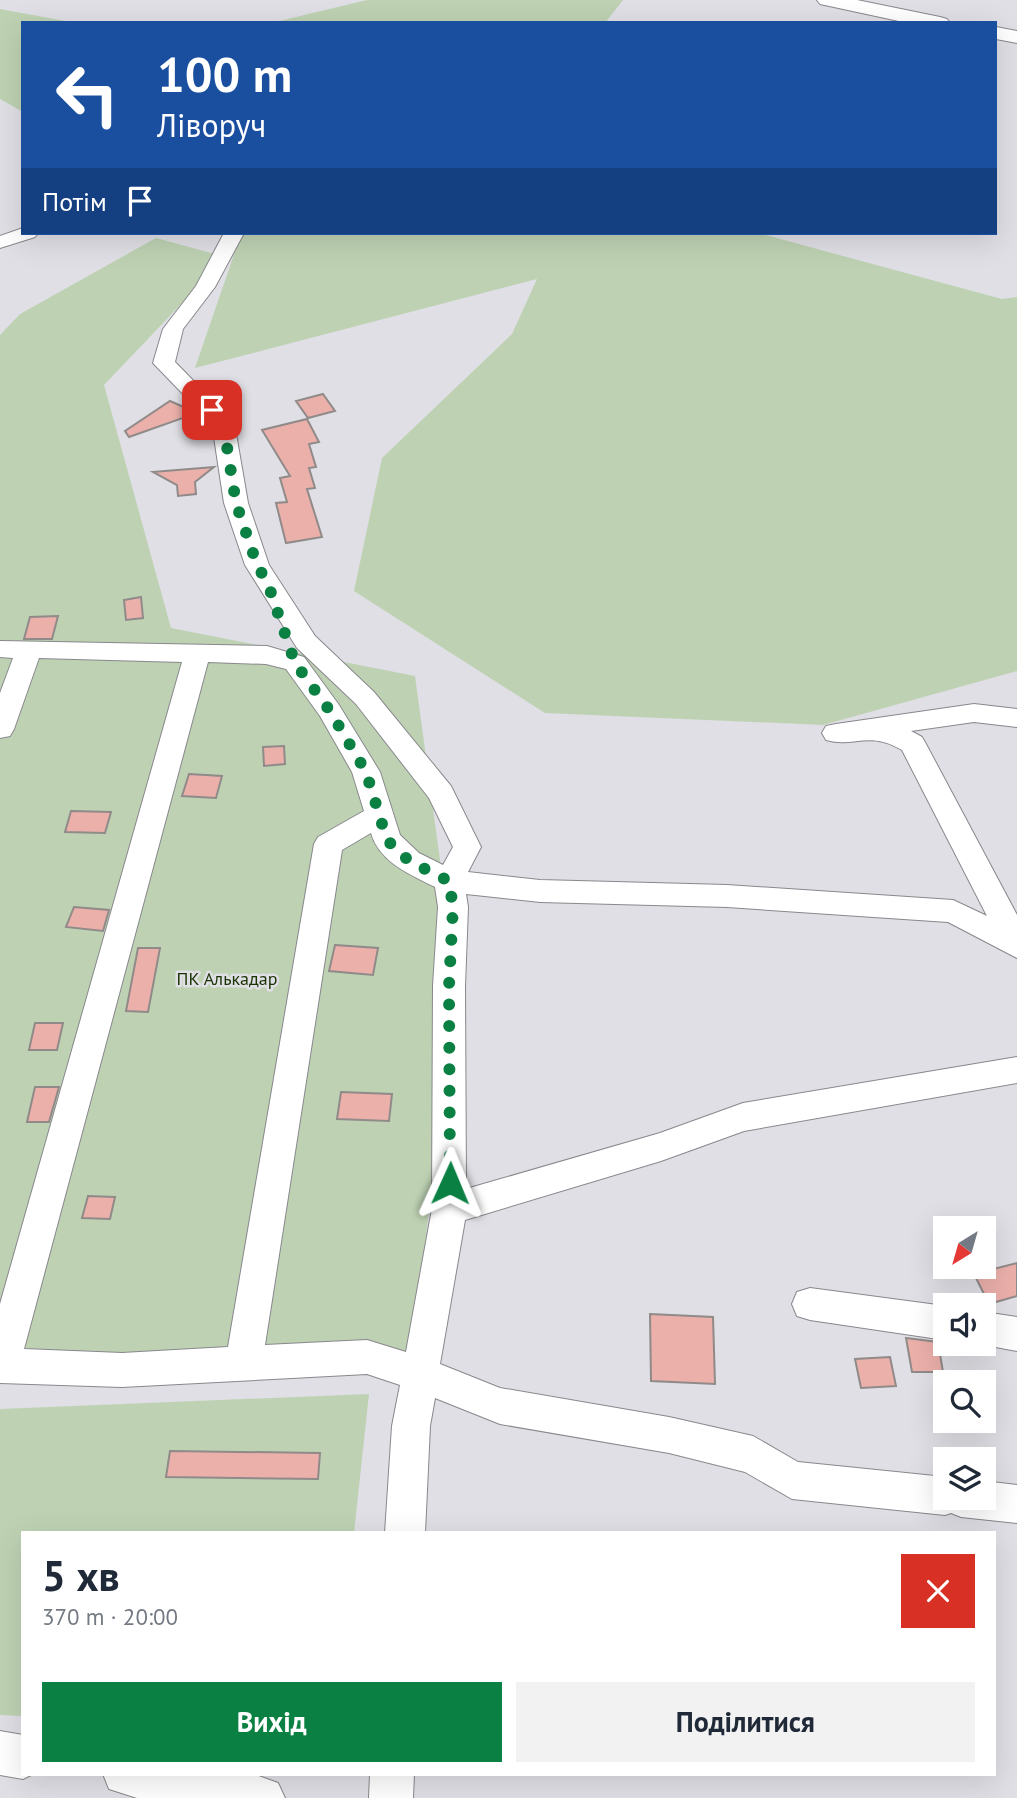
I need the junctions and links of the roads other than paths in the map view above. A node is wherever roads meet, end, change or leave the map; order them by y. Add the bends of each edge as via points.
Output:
1 (827, 0) edge
2 (930, 21) edge
3 (997, 33) edge
4 (1017, 37) edge
5 (22, 235) edge
6 (233, 235) edge
7 (0, 242) edge
8 (268, 584) junction
9 (0, 649) edge
10 (29, 651) junction
11 (197, 655) junction
12 (295, 663) junction
13 (1017, 718) edge
14 (0, 729) edge
15 (865, 729) junction
16 (836, 733) dead end
17 (380, 814) junction
18 (449, 881) junction
19 (1017, 945) edge
20 (1017, 1070) edge
21 (449, 1209) junction
22 (810, 1304) dead end
23 (933, 1321) edge
24 (996, 1331) edge
25 (1017, 1334) edge
26 (244, 1364) junction
27 (0, 1366) edge
28 (418, 1373) junction
29 (933, 1495) edge
30 (996, 1502) edge
31 (1017, 1504) edge
32 (405, 1531) edge
33 (0, 1754) edge
34 (21, 1757) edge
35 (136, 1776) edge
36 (392, 1776) edge
37 (263, 1798) edge
38 (391, 1798) edge

1 - 2 main road
3 - 4 main road
5 - 7 street
6 - 8 street via 204,288 177,319 164,363 223,422 236,503
8 - 12 street
8 - 18 street via 306,642 365,698 441,793 467,847
9 - 10 street
10 - 11 street
10 - 14 street
11 - 12 street via 267,655
11 - 27 street
12 - 17 street via 366,772
13 - 15 street via 974,713
15 - 16 street
15 - 19 street via 895,734 912,744
17 - 18 street via 387,840 409,861
17 - 26 street via 328,844
18 - 19 street via 540,891 727,896 953,911
18 - 21 street via 453,907
20 - 21 street via 743,1117 661,1147
21 - 28 street
22 - 23 street
24 - 25 street
26 - 27 street via 122,1370
26 - 28 street via 367,1357
28 - 29 street via 500,1406 753,1455 792,1480
28 - 32 street
30 - 31 street
33 - 34 street
35 - 37 street
36 - 38 street

